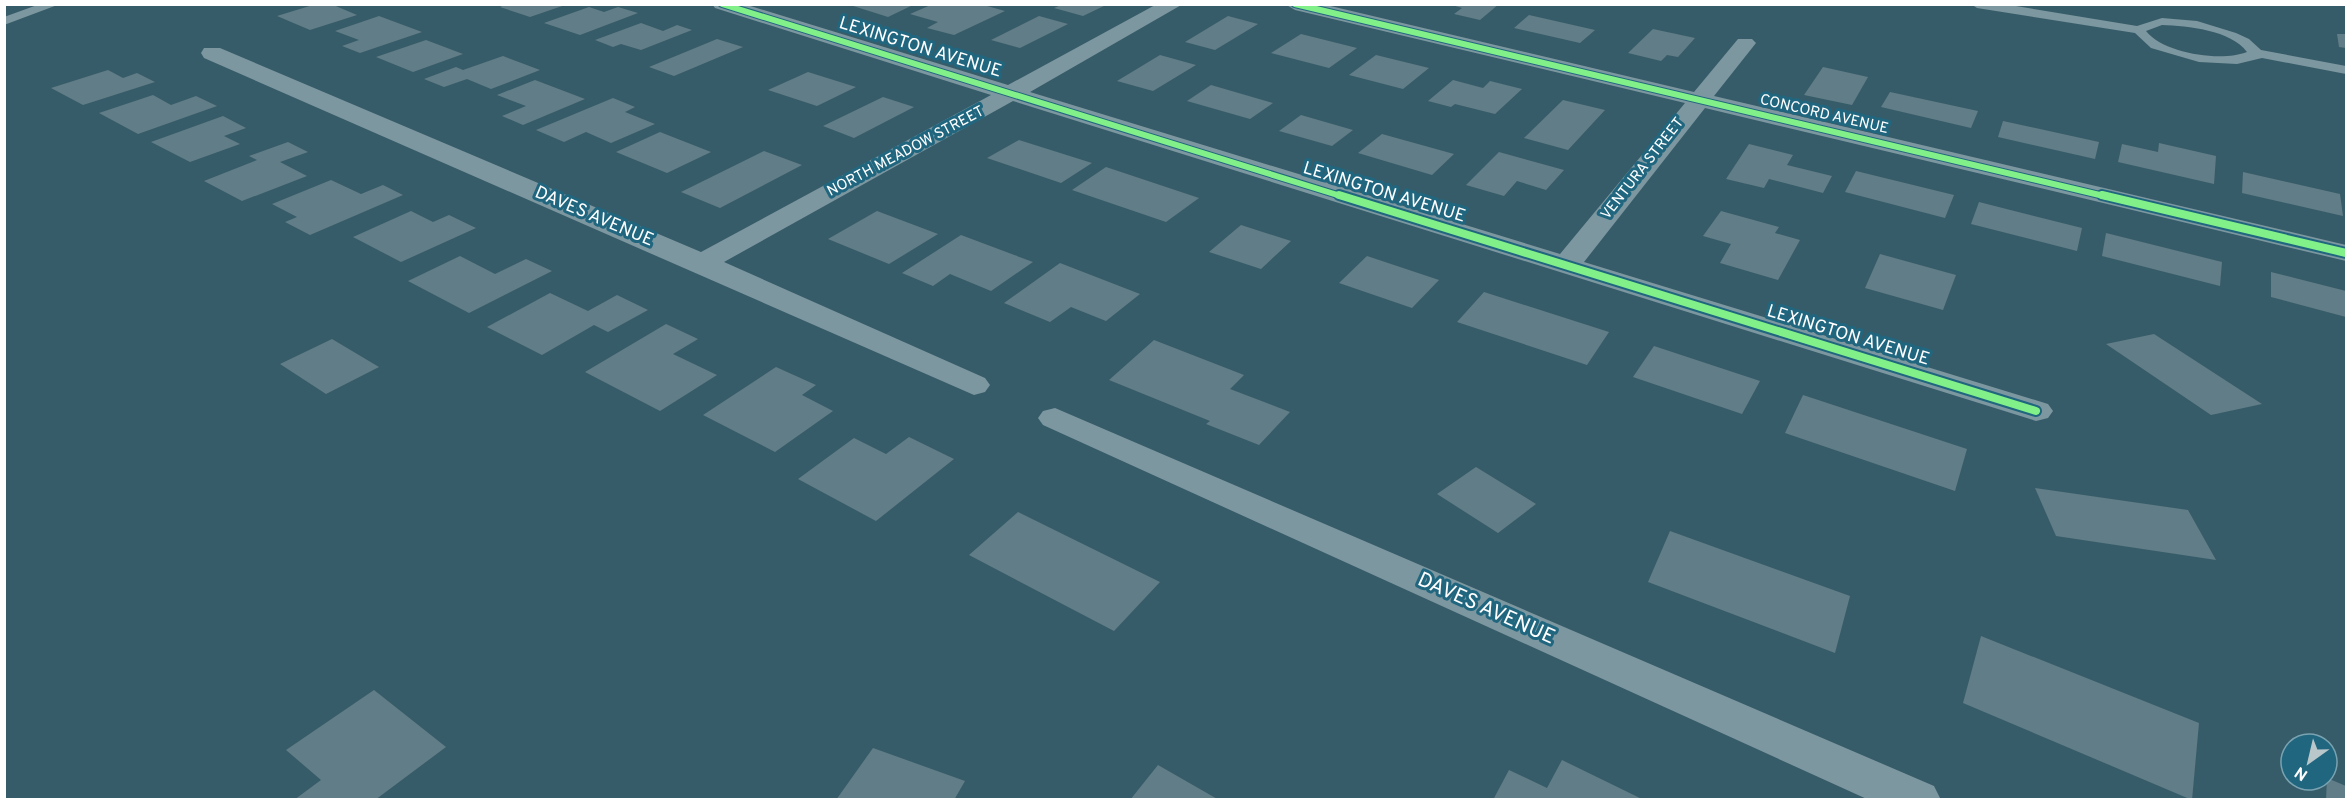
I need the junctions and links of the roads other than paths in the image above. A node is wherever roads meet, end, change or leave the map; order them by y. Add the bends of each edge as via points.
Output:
1 (54, 4) edge
2 (722, 4) edge
3 (1173, 4) edge
4 (1295, 4) edge
5 (1977, 4) edge
6 (4, 21) edge
7 (2139, 30) junction
8 (1745, 43) dead end
9 (212, 53) dead end
10 (2254, 54) junction
11 (2346, 70) edge
12 (1014, 94) junction
13 (1697, 101) junction
14 (2346, 253) edge
15 (702, 263) junction
16 (1565, 267) junction
17 (975, 386) dead end
18 (2036, 411) dead end
19 (1055, 418) dead end
20 (1918, 800) edge

1 - 6 lane
2 - 12 street, LEXINGTON AVENUE
3 - 12 street, NORTH MEADOW STREET
4 - 13 street, CONCORD AVENUE
5 - 7 lane
7 - 10 lane via 2163,49 2200,58 2236,60
7 - 10 lane via 2153,23 2202,26 2248,43
8 - 13 street, VENTURA STREET
9 - 15 street, DAVES AVENUE
10 - 11 lane
12 - 15 street, NORTH MEADOW STREET
12 - 16 street, LEXINGTON AVENUE
13 - 14 street, CONCORD AVENUE
13 - 16 street, VENTURA STREET
15 - 17 street, DAVES AVENUE
16 - 18 street, LEXINGTON AVENUE
19 - 20 street, DAVES AVENUE

